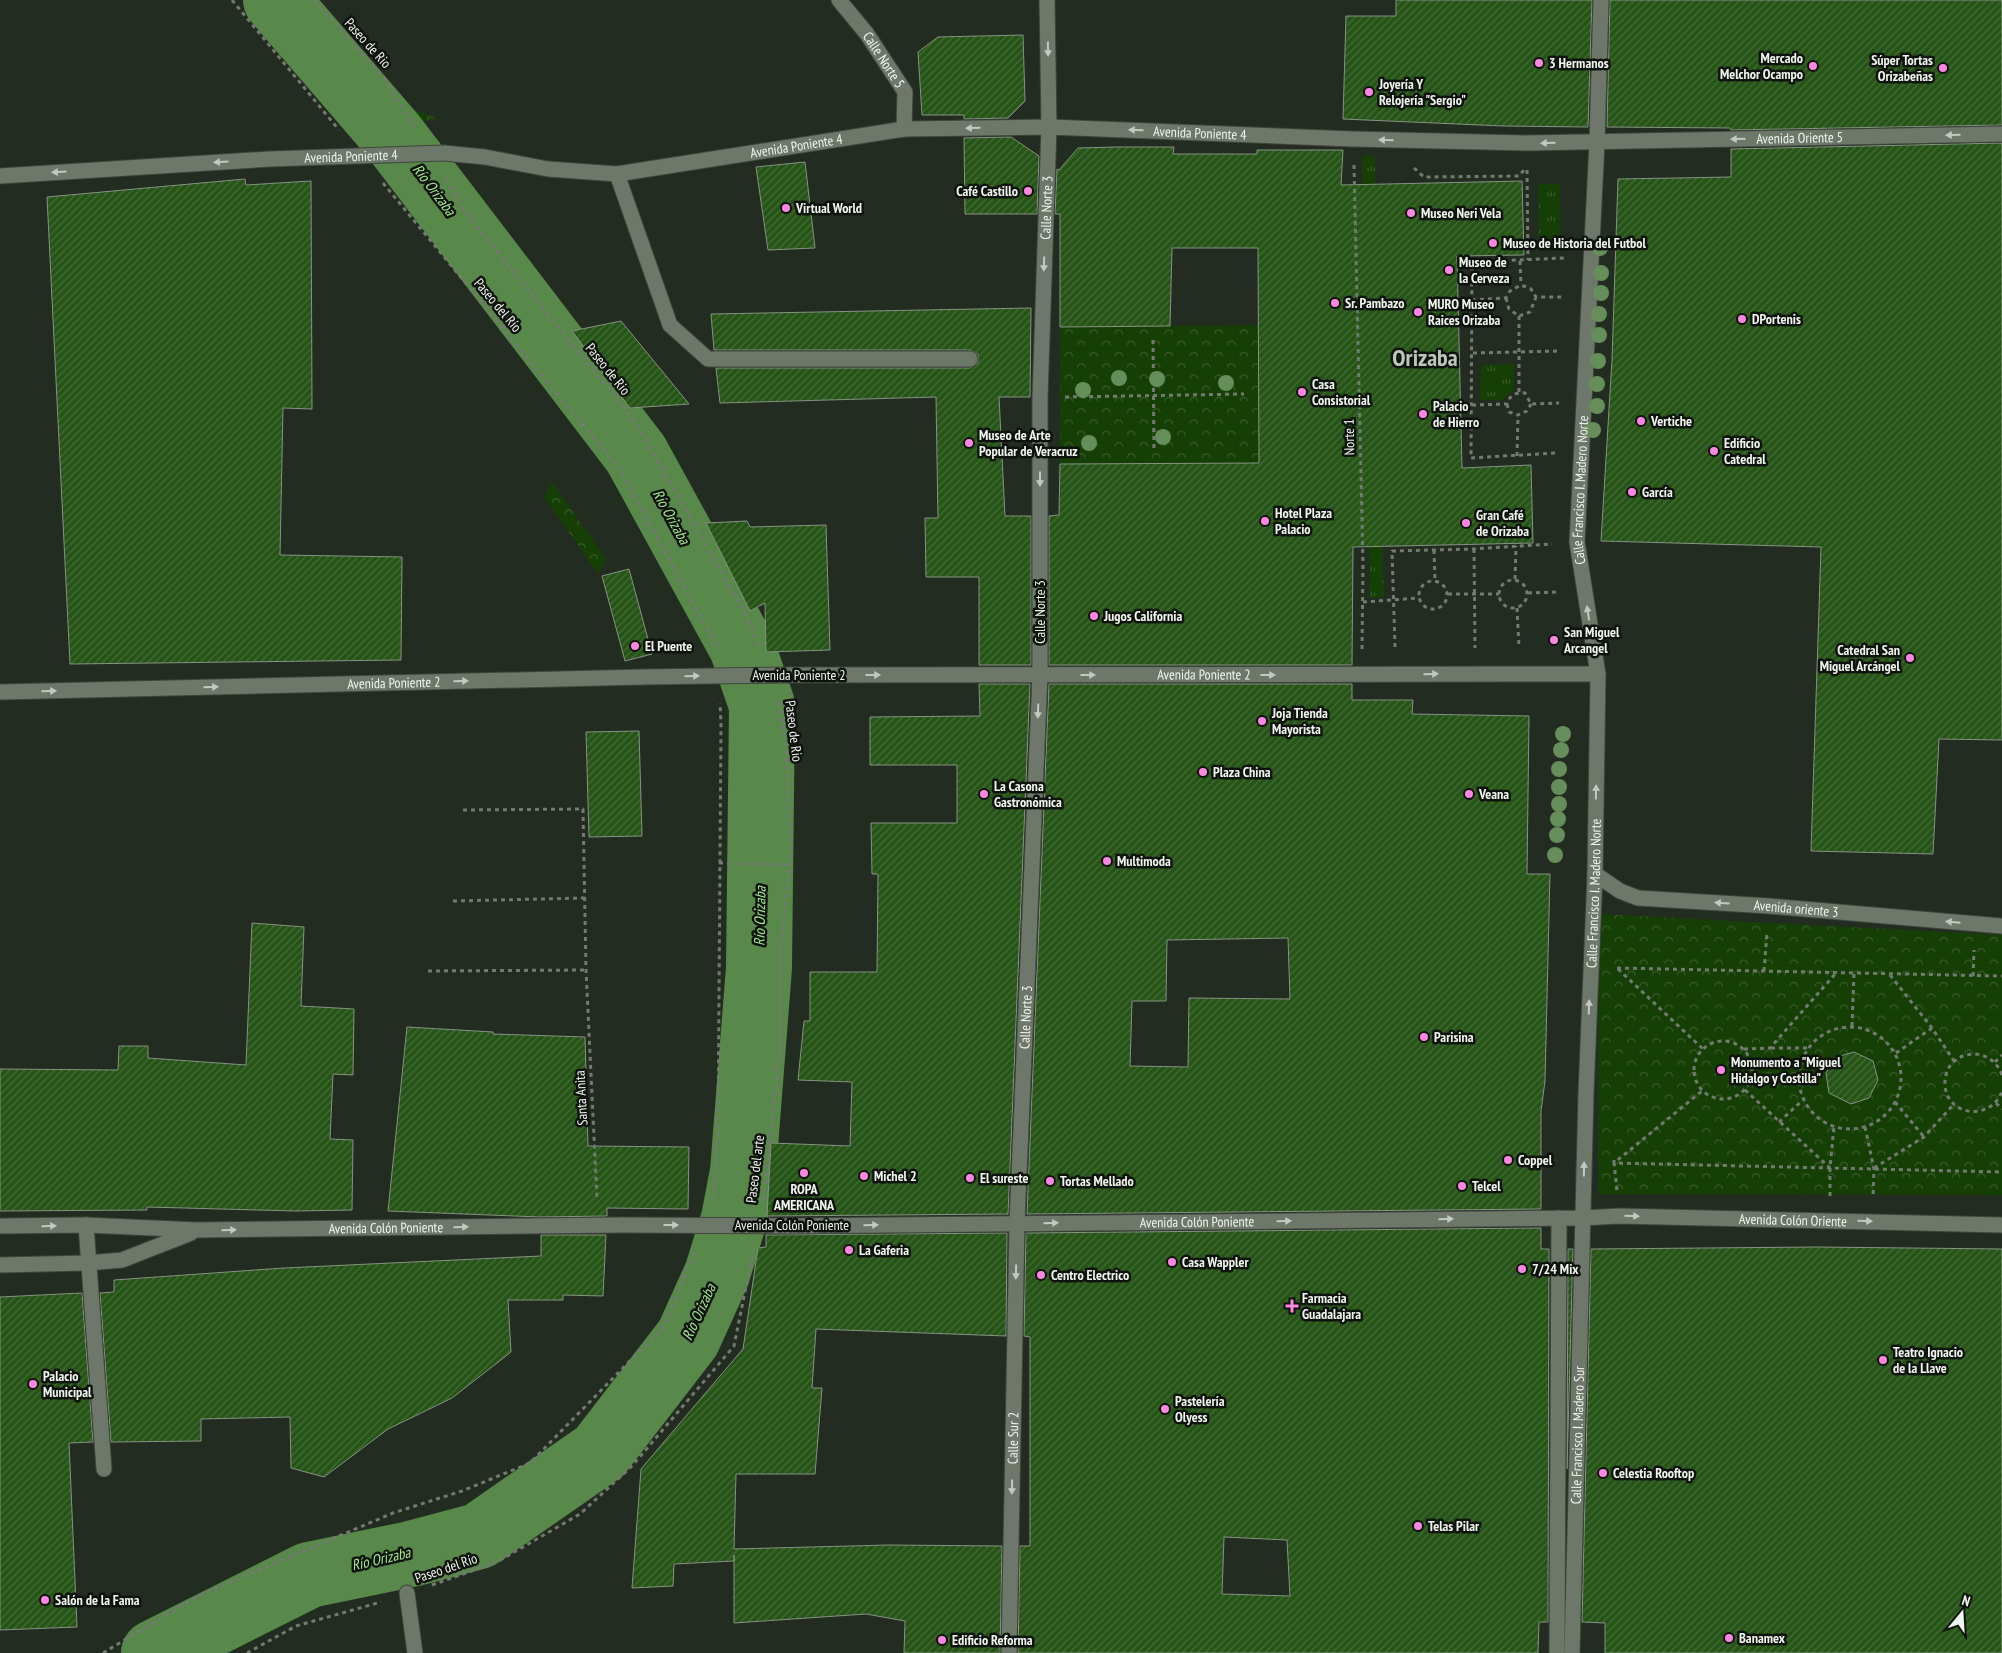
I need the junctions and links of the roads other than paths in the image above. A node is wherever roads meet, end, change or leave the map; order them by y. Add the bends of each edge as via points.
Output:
1 (839, 0) edge
2 (1047, 0) edge
3 (1601, 0) edge
4 (1049, 127) junction
5 (904, 129) junction
6 (2002, 134) edge
7 (1597, 142) junction
8 (617, 174) junction
9 (0, 176) edge
10 (970, 359) dead end
11 (1598, 674) junction
12 (1040, 675) junction
13 (0, 692) edge
14 (1595, 874) junction
15 (2002, 926) edge
16 (1558, 1218) junction
17 (1584, 1218) junction
18 (1017, 1223) junction
19 (86, 1225) junction
20 (2002, 1225) edge
21 (0, 1226) edge
22 (197, 1230) junction
23 (88, 1263) junction
24 (0, 1265) edge
25 (104, 1469) dead end
26 (407, 1593) road end
27 (416, 1653) edge
28 (1009, 1653) edge
29 (1557, 1653) edge
30 (1572, 1653) edge

1 - 5 street, Calle Norte 5 via 867,34 905,92
2 -> 4 street, Calle Norte 3
3 - 7 street, Calle Francisco I. Madero Norte
4 -> 5 street, Avenida Poniente 4
7 -> 4 street, Avenida Poniente 4 via 1354,139
4 -> 12 street, Calle Norte 3 via 1040,398
5 - 8 street, Avenida Poniente 4
6 -> 7 street, Avenida Oriente 5
11 -> 7 street, Calle Francisco I. Madero Norte via 1577,542
8 -> 9 street, Avenida Poniente 4, bridge via 548,169 444,153 270,159
8 - 10 street via 670,325 708,359
12 -> 11 street, Avenida Poniente 2
14 -> 11 street, Calle Francisco I. Madero Norte
13 -> 12 street, Avenida Poniente 2, bridge via 643,677
12 -> 18 street, Calle Norte 3
15 -> 14 street, Avenida oriente 3 via 1638,898 1620,891
17 -> 14 street, Calle Francisco I. Madero Norte
16 - 17 street, Avenida Colón Poniente
18 -> 16 street, Avenida Colón Poniente
16 - 29 street, Calle Francisco I. Madero Sur
17 -> 20 street, Avenida Colón Oriente via 1619,1216
17 - 30 street, Calle Francisco I. Madero Sur
22 -> 18 street, Avenida Colón Poniente, bridge
18 -> 28 street, Calle Sur 2
21 -> 19 street, Avenida Colón Poniente
19 - 22 street, Avenida Colón Poniente
19 - 23 street
22 - 23 street via 122,1260
23 - 24 street
23 - 25 street
26 - 27 street

